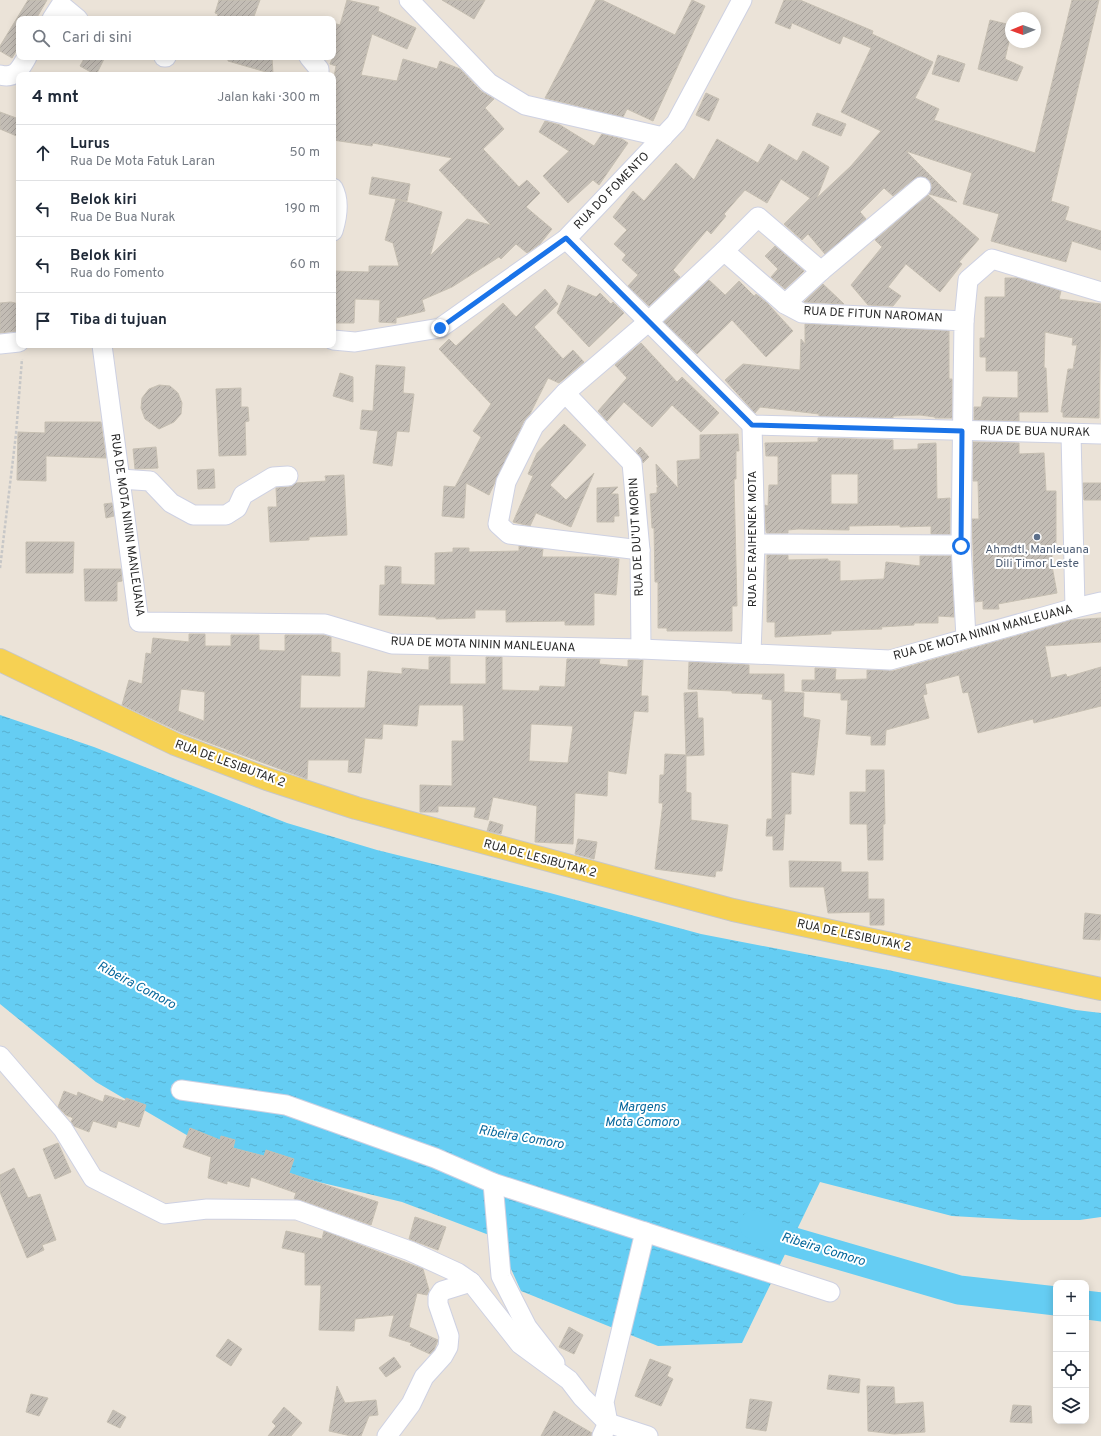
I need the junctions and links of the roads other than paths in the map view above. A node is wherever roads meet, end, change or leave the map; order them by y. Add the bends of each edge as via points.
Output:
1 (409, 0) edge
2 (742, 0) edge
3 (54, 16) edge
4 (74, 16) edge
5 (25, 60) edge
6 (312, 60) edge
7 (17, 72) edge
8 (319, 72) edge
9 (16, 74) edge
10 (0, 75) edge
11 (663, 137) junction
12 (921, 187) dead end
13 (336, 193) edge
14 (336, 221) edge
15 (566, 238) junction
16 (724, 252) junction
17 (821, 271) junction
18 (1101, 292) edge
19 (786, 304) junction
20 (964, 320) junction
21 (648, 322) junction
22 (336, 340) edge
23 (0, 344) edge
24 (16, 346) edge
25 (102, 348) edge
26 (565, 393) junction
27 (752, 425) junction
28 (962, 431) junction
29 (1071, 434) junction
30 (1101, 434) edge
31 (288, 476) dead end
32 (120, 478) junction
33 (755, 544) junction
34 (961, 546) junction
35 (640, 550) junction
36 (1101, 602) edge
37 (1075, 608) junction
38 (966, 638) junction
39 (641, 649) junction
40 (750, 654) junction
41 (0, 660) edge
42 (1101, 989) edge
43 (0, 1056) edge
44 (180, 1090) dead end
45 (493, 1183) junction
46 (645, 1232) junction
47 (472, 1282) junction
48 (830, 1292) dead end
49 (569, 1380) junction
50 (605, 1430) edge
51 (387, 1436) edge
52 (648, 1436) edge

1 - 11 street via 489,83 525,105
2 - 11 street, RUA DO FOMENTO via 676,123
3 - 4 street via 61,5
5 - 7 street
6 - 8 street
9 - 10 street via 9,77
11 - 15 street, RUA DO FOMENTO
12 - 17 street
13 - 14 street
15 - 21 street
15 - 22 street, RUA DO FOMENTO via 440,328 355,342
16 - 17 street via 758,217
16 - 19 street, RUA DE FITUN NAROMAN
16 - 21 street
17 - 19 street
18 - 20 street via 992,259 968,280
19 - 20 street, RUA DE FITUN NAROMAN via 802,313
20 - 28 street
21 - 26 street
21 - 27 street
23 - 24 street
25 - 32 street, RUA DE MOTA NININ MANLEUANA
26 - 35 street, RUA DE DU’UT MORIN via 632,463
26 - 35 street via 534,426 506,482 498,524 509,534
27 - 28 street, RUA DE BUA NURAK
27 - 33 street, RUA DE RAIHENEK MOTA
28 - 29 street, RUA DE BUA NURAK
28 - 34 street
29 - 30 street, RUA DE BUA NURAK
29 - 37 street
31 - 32 street via 267,480 244,495 237,508 226,515 193,515 171,502 150,481
32 - 39 street, RUA DE MOTA NININ MANLEUANA via 139,622 325,624 392,644
33 - 34 street
33 - 40 street, RUA DE RAIHENEK MOTA
34 - 38 street
35 - 39 street, RUA DE DU’UT MORIN
36 - 37 street, RUA DE MOTA NININ MANLEUANA
37 - 38 street, RUA DE MOTA NININ MANLEUANA
38 - 40 street, RUA DE MOTA NININ MANLEUANA via 890,660
39 - 40 street, RUA DE MOTA NININ MANLEUANA
41 - 42 main road, RUA DE LESIBUTAK 2 via 174,744 267,779 356,808 733,910
43 - 47 street via 63,1129 93,1178 164,1214 207,1209 297,1210 410,1251
44 - 45 street via 286,1105 435,1158
45 - 46 street
45 - 49 street via 501,1276 527,1327
46 - 48 street
46 - 50 street via 604,1402
47 - 49 street via 520,1344
47 - 51 street via 442,1291 438,1297 449,1336 448,1347 424,1377 411,1404
49 - 50 street
50 - 52 street

